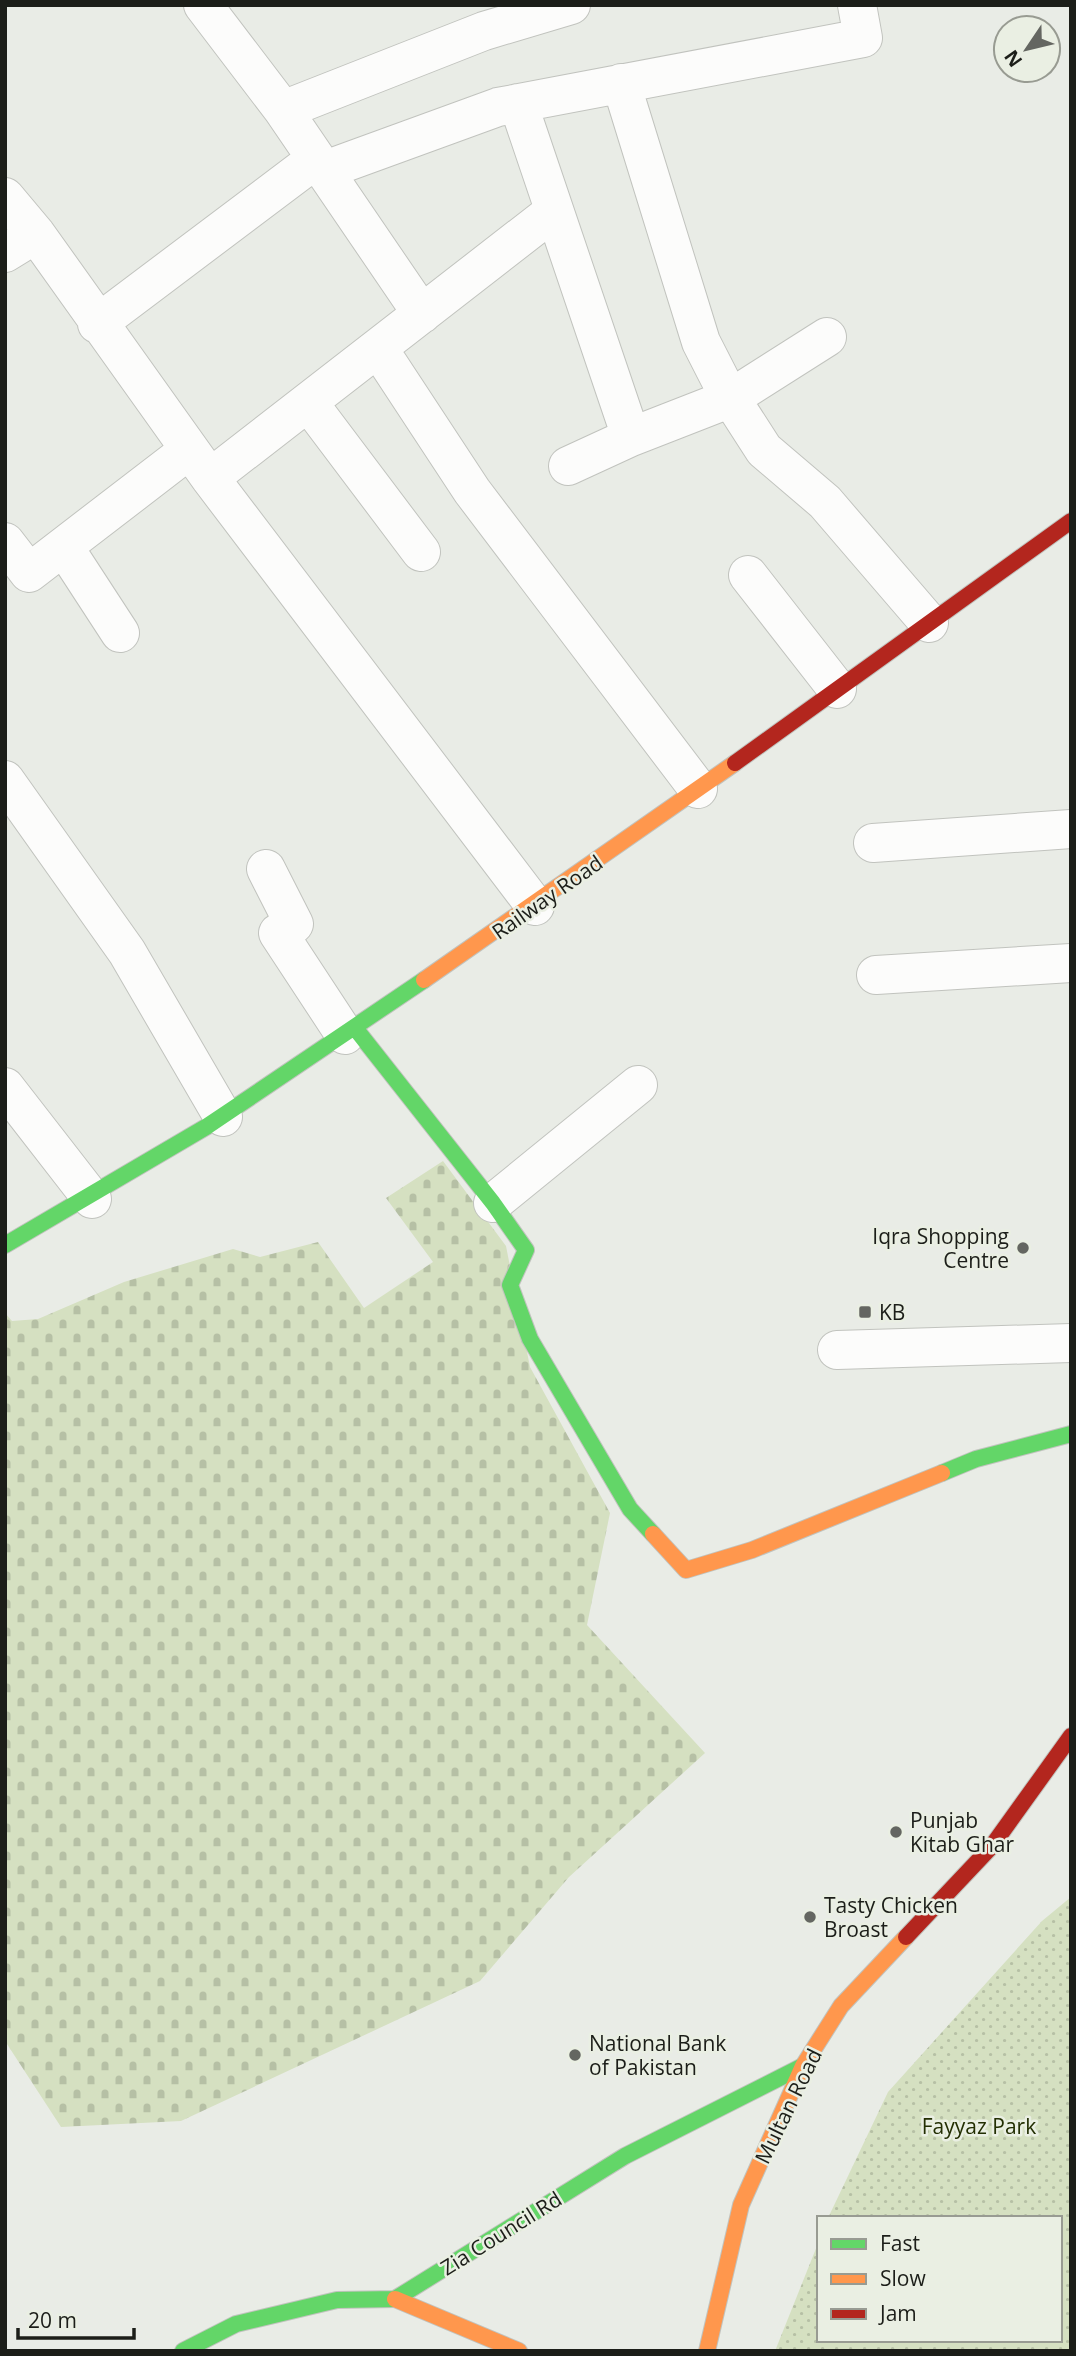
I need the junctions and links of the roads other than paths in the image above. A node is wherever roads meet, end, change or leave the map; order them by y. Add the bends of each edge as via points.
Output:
1 (203, 5) edge
2 (571, 5) edge
3 (857, 5) edge
4 (621, 83) junction
5 (518, 103) junction
6 (283, 110) junction
7 (320, 165) junction
8 (5, 197) edge
9 (554, 211) junction
10 (20, 244) edge
11 (422, 314) junction
12 (97, 324) junction
13 (827, 337) dead end
14 (378, 348) junction
15 (732, 398) junction
16 (308, 402) junction
17 (631, 437) junction
18 (200, 464) junction
19 (568, 466) dead end
20 (1071, 521) edge
21 (5, 542) edge
22 (64, 547) junction
23 (421, 552) dead end
24 (748, 575) dead end
25 (929, 623) junction
26 (120, 633) dead end
27 (836, 689) junction
28 (5, 780) edge
29 (698, 789) junction
30 (1071, 830) edge
31 (873, 843) dead end
32 (266, 869) dead end
33 (535, 906) junction
34 (1071, 963) edge
35 (876, 975) dead end
36 (350, 1031) junction
37 (638, 1084) dead end
38 (5, 1087) edge
39 (223, 1117) junction
40 (92, 1199) junction
41 (493, 1203) junction
42 (5, 1245) edge
43 (1071, 1343) edge
44 (837, 1350) dead end
45 (1071, 1434) edge
46 (1071, 1736) edge
47 (803, 2066) junction
48 (395, 2300) junction
49 (183, 2351) edge
50 (519, 2351) edge
51 (707, 2351) edge

1 - 6 street
2 - 6 street via 484,31
3 - 4 street via 863,38
4 - 5 street
4 - 15 street via 701,342
5 - 7 street
5 - 9 street
6 - 7 street
7 - 11 street
7 - 12 street
8 - 10 street
9 - 11 street
9 - 17 street
10 - 12 street
11 - 14 street
12 - 18 street
13 - 15 street
14 - 16 street
14 - 29 street via 472,491
15 - 17 street
15 - 25 street via 764,450 825,502
16 - 18 street
16 - 23 street
17 - 19 street
18 - 22 street
18 - 33 street
20 - 25 main road, Railway Road
21 - 22 street via 29,573
22 - 26 street
24 - 27 street
25 - 27 main road, Railway Road
27 - 29 main road, Railway Road
28 - 39 street via 127,952
29 - 33 main road, Railway Road
30 - 31 street
32 - 36 street via 294,924 278,933
33 - 36 main road, Railway Road
34 - 35 street
36 - 39 main road, Railway Road
36 - 41 main road
37 - 41 street
38 - 40 street
39 - 40 main road, Railway Road
40 - 42 main road, Railway Road
41 - 45 main road via 526,1250 510,1285 530,1339 630,1509 686,1570 752,1550 976,1459
43 - 44 street
46 - 47 main road, Multan Road via 992,1846 841,2006
47 - 48 main road, Zia Council Rd via 625,2156
47 - 51 main road, Multan Road via 741,2205
48 - 49 main road via 337,2300 236,2324
48 - 50 main road

